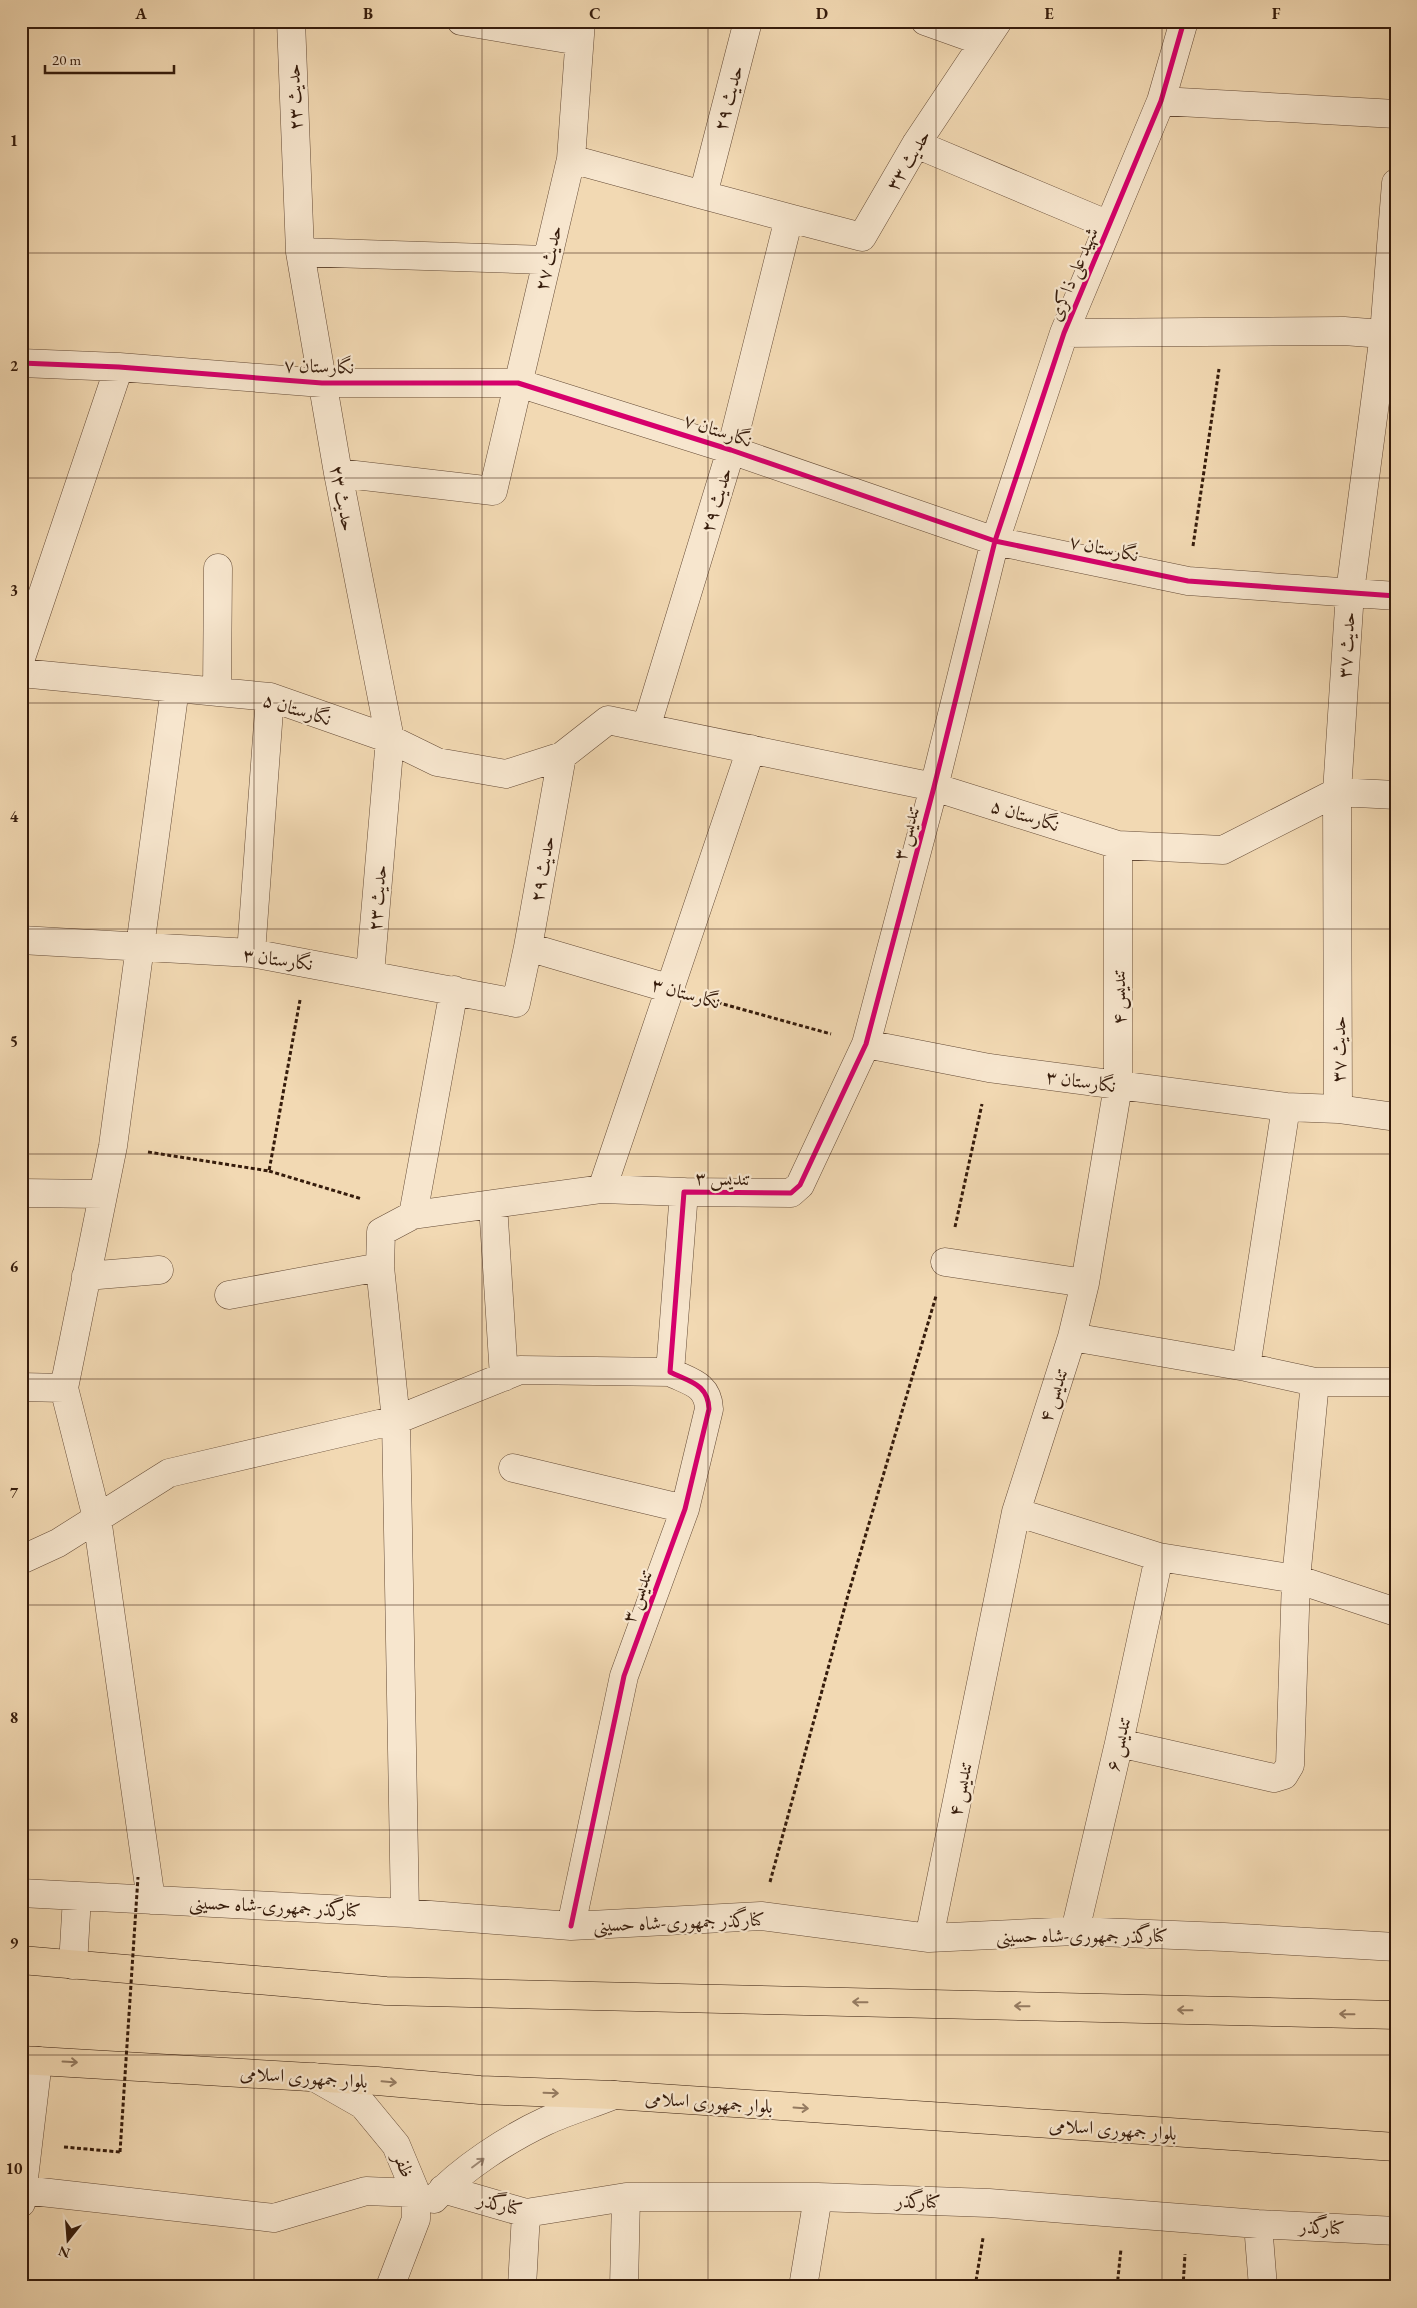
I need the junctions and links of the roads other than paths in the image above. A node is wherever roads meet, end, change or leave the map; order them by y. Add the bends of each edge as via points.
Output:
1 (291, 21) edge
2 (461, 21) edge
3 (748, 21) edge
4 (925, 21) edge
5 (1184, 21) edge
6 (580, 31) edge
7 (991, 32) edge
8 (1161, 101) junction
9 (1396, 114) edge
10 (916, 144) junction
11 (571, 159) junction
12 (1396, 183) edge
13 (704, 195) junction
14 (789, 218) junction
15 (1109, 225) junction
16 (300, 252) junction
17 (547, 260) junction
18 (1064, 333) junction
19 (1390, 334) edge
20 (21, 363) edge
21 (119, 367) junction
22 (322, 383) junction
23 (518, 383) junction
24 (731, 450) junction
25 (338, 473) junction
26 (995, 541) junction
27 (218, 568) dead end
28 (1350, 592) junction
29 (1396, 596) edge
30 (21, 658) edge
31 (21, 673) edge
32 (175, 688) junction
33 (217, 692) junction
34 (270, 697) junction
35 (646, 728) junction
36 (390, 739) junction
37 (751, 749) junction
38 (562, 756) junction
39 (934, 787) junction
40 (1337, 792) junction
41 (1396, 794) edge
42 (1118, 845) junction
43 (21, 940) edge
44 (141, 947) junction
45 (528, 947) junction
46 (251, 953) junction
47 (370, 974) junction
48 (670, 989) junction
49 (454, 990) junction
50 (866, 1044) junction
51 (1118, 1086) junction
52 (1286, 1107) junction
53 (1338, 1109) junction
54 (1396, 1117) edge
55 (602, 1189) junction
56 (684, 1192) junction
57 (21, 1193) edge
58 (103, 1194) junction
59 (493, 1204) junction
60 (413, 1214) junction
61 (945, 1262) road end
62 (380, 1267) junction
63 (159, 1270) dead end
64 (86, 1276) junction
65 (1085, 1283) junction
66 (229, 1295) dead end
67 (1072, 1337) junction
68 (1246, 1367) junction
69 (670, 1372) junction
70 (504, 1377) junction
71 (1315, 1382) junction
72 (1396, 1382) edge
73 (21, 1387) edge
74 (64, 1388) junction
75 (396, 1420) junction
76 (513, 1468) dead end
77 (685, 1509) junction
78 (1016, 1512) junction
79 (97, 1518) junction
80 (1159, 1557) junction
81 (21, 1560) edge
82 (1296, 1580) junction
83 (1396, 1612) edge
84 (1119, 1743) junction
85 (21, 1893) edge
86 (77, 1897) junction
87 (151, 1900) junction
88 (405, 1912) junction
89 (571, 1926) junction
90 (1075, 1931) junction
91 (929, 1938) junction
92 (1396, 1947) edge
93 (21, 1960) edge
94 (73, 1965) junction
95 (1396, 2015) edge
96 (30, 2060) edge
97 (314, 2077) junction
98 (614, 2096) junction
99 (24, 2144) edge
100 (1396, 2147) edge
101 (443, 2189) junction
102 (22, 2197) edge
103 (626, 2197) junction
104 (818, 2197) junction
105 (416, 2206) junction
106 (526, 2213) junction
107 (1258, 2224) junction
108 (1396, 2231) edge
109 (393, 2285) edge
110 (522, 2287) edge
111 (624, 2287) edge
112 (803, 2287) edge
113 (1263, 2287) edge

1 - 16 street, حدیث ۲۳
2 - 6 street
3 - 13 street, حدیث ۲۹
4 - 7 street
5 - 8 street, شهید علی ذاکری
6 - 11 street, حدیث ۲۷
7 - 10 street, حدیث ۳۳
8 - 9 street
8 - 15 street, شهید علی ذاکری
10 - 14 street, حدیث ۳۳ via 862,237
10 - 15 street
11 - 13 street
11 - 17 street, حدیث ۲۷
12 - 19 street, حدیث ۳۷
13 - 14 street
14 - 24 street, حدیث ۲۹
15 - 18 street, شهید علی ذاکری
16 - 17 street
16 - 22 street, حدیث ۲۳
17 - 23 street, حدیث ۲۷
18 - 19 street via 1344,331
18 - 26 street, شهید علی ذاکری
19 - 28 street, حدیث ۳۷
20 - 21 street, نگارستان ۷
21 - 22 street, نگارستان ۷
21 - 30 street
22 - 23 street, نگارستان ۷
22 - 25 street, حدیث ۲۳
23 - 24 street, نگارستان ۷
23 - 25 street, حدیث ۲۷ via 493,490
24 - 26 street, نگارستان ۷
24 - 35 street, حدیث ۲۹
25 - 36 street, حدیث ۲۳
26 - 28 street, نگارستان ۷ via 1188,581
26 - 39 street, تندیس ۳
27 - 33 street
28 - 29 street, نگارستان ۷
28 - 40 street, حدیث ۳۷
31 - 32 street, نگارستان ۵
32 - 33 street, نگارستان ۵
32 - 44 street
33 - 34 street, نگارستان ۵
34 - 36 street, نگارستان ۵
34 - 46 street
35 - 37 street, نگارستان ۵
35 - 38 street via 608,720
36 - 38 street, نگارستان ۵ via 437,762 506,774
36 - 47 street, حدیث ۲۳
37 - 39 street, نگارستان ۵
37 - 48 street
38 - 45 street, حدیث ۲۹
39 - 42 street, نگارستان ۵
39 - 50 street, تندیس ۳
40 - 41 street, نگارستان ۵
40 - 42 street, نگارستان ۵ via 1222,850
40 - 53 street, حدیث ۳۷
42 - 51 street, تندیس ۴
43 - 44 street, نگارستان ۳
44 - 46 street, نگارستان ۳
44 - 58 street via 113,1146
45 - 48 street, نگارستان ۳
45 - 49 street, نگارستان ۳ via 516,1003
46 - 47 street, نگارستان ۳
47 - 49 street, نگارستان ۳
48 - 55 street
49 - 60 street
50 - 51 street, نگارستان ۳ via 989,1068
50 - 56 street, تندیس ۳ via 800,1185 791,1193
51 - 52 street, نگارستان ۳
51 - 65 street, تندیس ۴
52 - 53 street, نگارستان ۳
52 - 68 street
53 - 54 street, نگارستان ۳
55 - 56 street
55 - 59 street
56 - 69 street, تندیس ۳
57 - 58 street
58 - 64 street
59 - 60 street
59 - 70 street
60 - 62 street via 381,1232
61 - 65 street
62 - 66 street
62 - 75 street
63 - 64 street
64 - 74 street
65 - 67 street, تندیس ۴
67 - 68 street
67 - 78 street, تندیس ۴
68 - 71 street
69 - 70 street via 520,1370
69 - 77 street, تندیس ۳ via 704,1390 708,1398 709,1409
70 - 75 street
71 - 72 street
71 - 82 street
73 - 74 street
74 - 79 street
75 - 79 street via 169,1473
75 - 88 street
76 - 77 street
77 - 89 street, تندیس ۳ via 624,1676
78 - 80 street
78 - 91 street, تندیس ۴
79 - 81 street via 58,1543
79 - 87 street
80 - 82 street
80 - 84 street, تندیس ۶
82 - 83 street
82 - 84 street via 1290,1765 1284,1775 1274,1778
84 - 90 street, تندیس ۶
85 - 86 street, کنارگذر جمهوری-شاه حسینی
86 - 87 street, کنارگذر جمهوری-شاه حسینی
86 - 94 street
87 - 88 street, کنارگذر جمهوری-شاه حسینی
88 - 89 street, کنارگذر جمهوری-شاه حسینی
89 - 91 street, کنارگذر جمهوری-شاه حسینی via 761,1916
90 - 91 street, کنارگذر جمهوری-شاه حسینی
90 - 92 street, کنارگذر جمهوری-شاه حسینی
93 - 94 main road
95 -> 94 main road via 386,1991
96 -> 97 main road, بلوار جمهوری اسلامی
96 - 99 street
97 -> 98 main road, بلوار جمهوری اسلامی
97 - 105 street, ظفر via 363,2105 396,2145
98 -> 100 main road, بلوار جمهوری اسلامی
101 -> 98 street via 494,2151 546,2122
99 - 102 street
101 - 105 street
101 - 106 street, کنارگذر
102 - 105 street via 274,2218 366,2191
103 - 104 street, کنارگذر
103 - 106 street, کنارگذر
103 - 111 street
104 - 107 street, کنارگذر via 989,2203
104 - 112 street
105 - 109 street
106 - 110 street
107 - 108 street, کنارگذر
107 - 113 street

